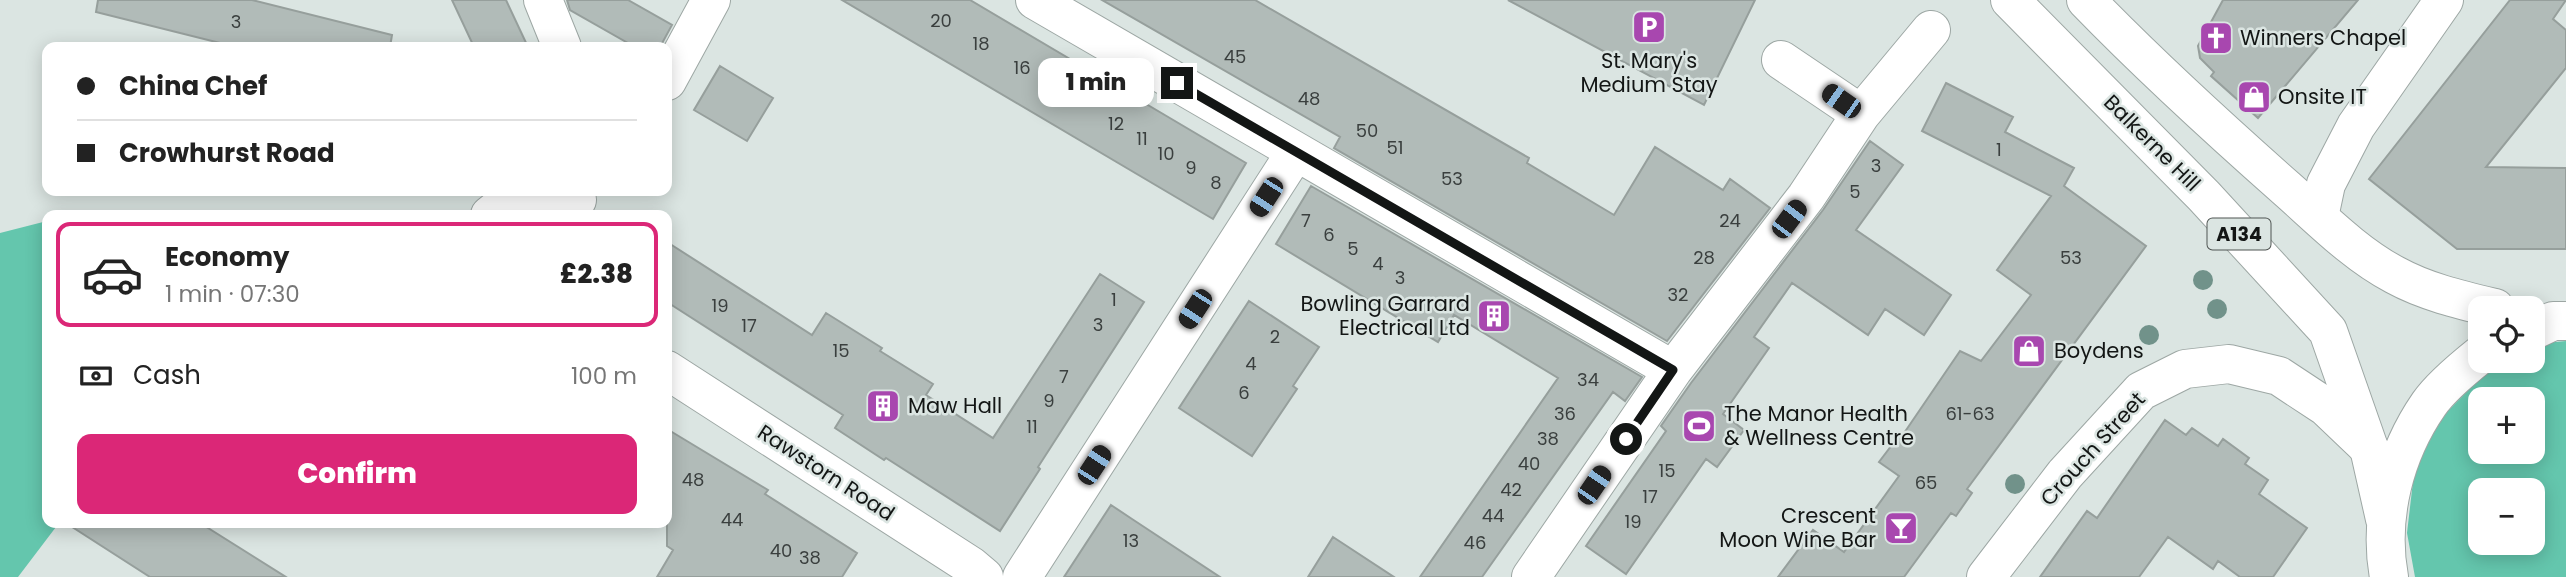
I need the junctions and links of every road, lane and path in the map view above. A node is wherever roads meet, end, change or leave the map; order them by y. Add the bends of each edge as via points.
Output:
1 (543, 0) edge
2 (711, 0) edge
3 (1035, 0) edge
4 (2010, 0) edge
5 (2086, 0) edge
6 (2444, 0) edge
7 (1930, 30) dead end
8 (560, 42) edge
9 (1781, 60) dead end
10 (672, 72) edge
11 (1861, 114) junction
12 (1295, 153) junction
13 (576, 202) edge
14 (496, 210) edge
15 (2319, 217) junction
16 (2468, 301) edge
17 (2468, 366) edge
18 (1673, 370) junction
19 (672, 373) edge
20 (2369, 448) junction
21 (2385, 519) junction
22 (2388, 576) edge
23 (984, 577) edge
24 (1023, 577) edge
25 (1531, 577) edge
26 (1986, 577) edge

1 - 8 street
2 - 10 street
3 - 12 street
4 - 20 street, Balkerne Hill / A134 via 2204,196 2328,331
5 - 15 street via 2186,99
6 - 15 street via 2356,126 2326,184
7 - 11 street
9 - 11 street
11 - 18 street via 1806,197
12 - 18 street
12 - 24 street
13 - 14 street via 505,203
15 - 16 street via 2394,275
17 - 21 street, A134 via 2430,402 2399,460
18 - 25 street
19 - 23 street, Rawstorn Road
20 - 21 street, Balkerne Hill / A134
20 - 26 street, Crouch Street via 2326,407 2279,376 2229,364 2185,369 2141,391 2065,474
21 - 22 street, A134

